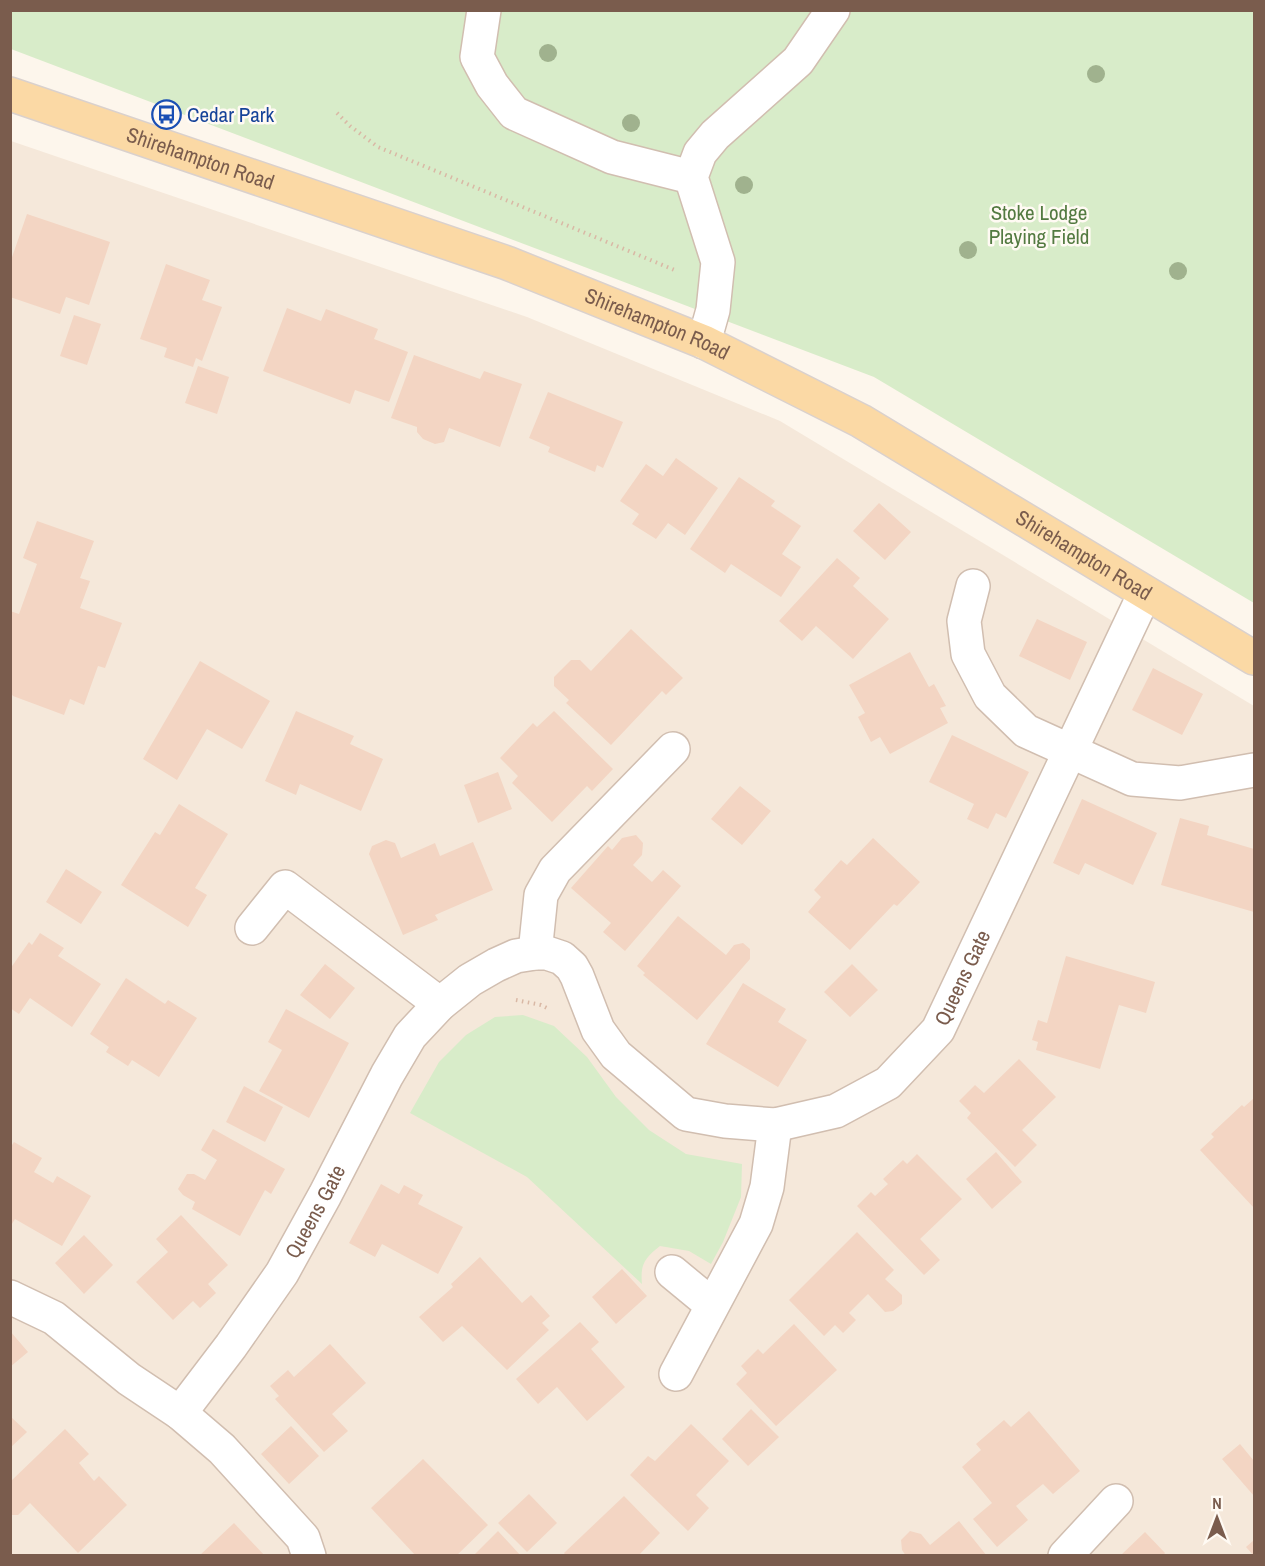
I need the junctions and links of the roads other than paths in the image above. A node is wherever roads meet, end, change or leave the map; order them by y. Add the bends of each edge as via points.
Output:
1 (484, 10) edge
2 (833, 10) edge
3 (10, 94) edge
4 (691, 177) junction
5 (704, 342) junction
6 (973, 586) dead end
7 (1145, 593) junction
8 (1254, 658) edge
9 (673, 749) dead end
10 (1070, 751) junction
11 (1254, 770) edge
12 (252, 928) dead end
13 (535, 952) junction
14 (440, 1004) junction
15 (775, 1125) junction
16 (672, 1272) dead end
17 (10, 1297) edge
18 (712, 1305) junction
19 (676, 1374) dead end
20 (180, 1413) junction
21 (1116, 1501) dead end
22 (309, 1556) edge
23 (1065, 1556) edge

1 - 4 street via 477,57 514,113 612,157
2 - 4 street via 798,61 715,135 700,153
3 - 5 main road, Shirehampton Road via 507,263
4 - 5 street via 718,262 713,309
5 - 7 main road, Shirehampton Road via 861,421
6 - 10 street via 964,621 968,654 990,696 1026,731
7 - 8 main road, Shirehampton Road
7 - 10 street, Queens Gate
9 - 13 street via 555,870 541,895
10 - 11 street via 1132,779 1180,783
10 - 15 street, Queens Gate via 938,1030 888,1083 836,1111
12 - 14 street via 285,887
13 - 14 street, Queens Gate via 496,965
13 - 15 street, Queens Gate via 562,958 572,967 598,1030 616,1055 686,1114
14 - 20 street, Queens Gate via 410,1036 387,1075 282,1273
15 - 18 street via 756,1224
16 - 18 street
17 - 20 street via 54,1318 129,1379
18 - 19 street
20 - 22 street via 222,1449 303,1538
21 - 23 street

